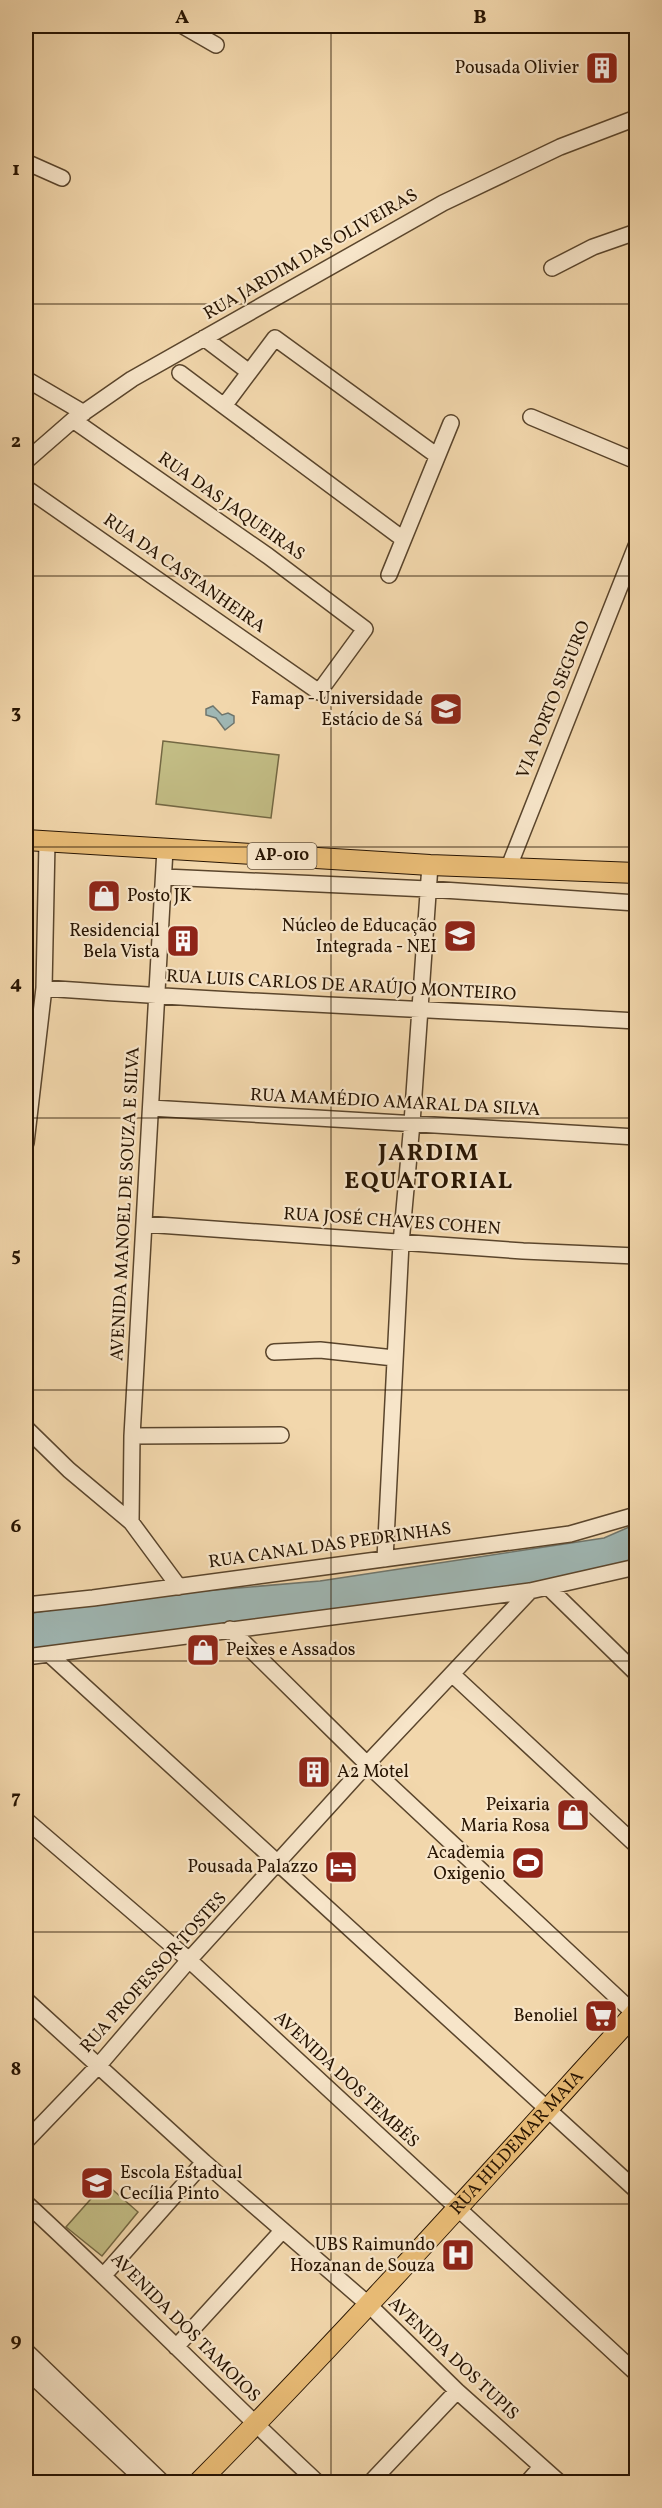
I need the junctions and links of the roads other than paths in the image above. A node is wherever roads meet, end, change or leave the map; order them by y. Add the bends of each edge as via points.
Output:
1 (183, 26) edge
2 (216, 45) dead end
3 (636, 118) edge
4 (26, 162) edge
5 (63, 178) dead end
6 (636, 232) edge
7 (552, 268) dead end
8 (204, 338) junction
9 (249, 372) junction
10 (180, 373) dead end
11 (26, 379) edge
12 (224, 406) junction
13 (78, 416) junction
14 (531, 417) dead end
15 (451, 423) dead end
16 (436, 455) junction
17 (26, 460) edge
18 (636, 461) edge
19 (26, 488) edge
20 (404, 539) junction
21 (636, 546) edge
22 (632, 571) edge
23 (389, 575) dead end
24 (319, 692) joint
25 (26, 840) edge
26 (47, 842) junction
27 (165, 849) junction
28 (430, 865) junction
29 (508, 869) junction
30 (636, 873) edge
31 (165, 882) junction
32 (428, 889) junction
33 (636, 903) edge
34 (44, 988) junction
35 (157, 997) junction
36 (420, 1008) junction
37 (636, 1021) edge
38 (28, 1107) edge
39 (151, 1108) junction
40 (412, 1123) junction
41 (636, 1137) edge
42 (26, 1143) edge
43 (144, 1224) junction
44 (400, 1243) junction
45 (636, 1256) edge
46 (274, 1352) dead end
47 (394, 1358) junction
48 (26, 1428) edge
49 (282, 1435) dead end
50 (132, 1436) junction
51 (636, 1515) edge
52 (131, 1522) junction
53 (385, 1559) junction
54 (636, 1567) edge
55 (179, 1587) junction
56 (549, 1588) junction
57 (530, 1591) junction
58 (26, 1605) edge
59 (230, 1629) junction
60 (49, 1654) junction
61 (26, 1657) edge
62 (636, 1673) edge
63 (453, 1675) junction
64 (367, 1764) junction
65 (26, 1820) edge
66 (636, 1845) edge
67 (278, 1865) junction
68 (189, 1960) junction
69 (26, 2000) edge
70 (636, 2014) edge
71 (99, 2065) junction
72 (547, 2108) junction
73 (26, 2141) edge
74 (204, 2162) junction
75 (636, 2190) edge
76 (26, 2203) edge
77 (459, 2209) junction
78 (282, 2230) junction
79 (104, 2275) junction
80 (369, 2305) junction
81 (176, 2348) junction
82 (26, 2351) edge
83 (26, 2370) edge
84 (636, 2373) edge
85 (457, 2391) junction
86 (255, 2425) junction
87 (541, 2467) junction
88 (146, 2482) edge
89 (162, 2482) edge
90 (199, 2482) edge
91 (317, 2482) edge
92 (371, 2482) edge
93 (528, 2482) edge
94 (559, 2482) edge

1 - 2 street
3 - 8 street, RUA JARDIM DAS OLIVEIRAS via 560,147 443,203
4 - 5 street
6 - 7 street via 593,247
8 - 9 street
8 - 13 street, RUA JARDIM DAS OLIVEIRAS via 132,379
9 - 12 street
9 - 16 street via 275,338
10 - 12 street
11 - 13 street, RUA DAS JAQUEIRAS
12 - 20 street
13 - 17 street, RUA JARDIM DAS OLIVEIRAS
13 - 24 street, RUA DAS JAQUEIRAS via 365,629
14 - 18 street
15 - 16 street
16 - 20 street
19 - 24 street, RUA DA CASTANHEIRA
20 - 23 street
21 - 22 street, VIA PORTO SEGURO
22 - 29 street, VIA PORTO SEGURO
25 - 26 main road, AP-010
26 - 27 main road, AP-010
26 - 34 street
27 - 28 main road, AP-010
27 - 31 street, AVENIDA MANOEL DE SOUZA E SILVA
28 - 29 main road, AP-010
28 - 32 street
29 - 30 main road, AP-010
31 - 32 street
31 - 35 street, AVENIDA MANOEL DE SOUZA E SILVA
32 - 33 street
32 - 36 street
34 - 35 street, RUA LUIS CARLOS DE ARAÚJO MONTEIRO
34 - 38 street
35 - 36 street, RUA LUIS CARLOS DE ARAÚJO MONTEIRO
35 - 39 street, AVENIDA MANOEL DE SOUZA E SILVA
36 - 37 street, RUA LUIS CARLOS DE ARAÚJO MONTEIRO
36 - 40 street
38 - 42 street
39 - 40 street, RUA MAMÉDIO AMARAL DA SILVA
39 - 43 street, AVENIDA MANOEL DE SOUZA E SILVA
40 - 41 street, RUA MAMÉDIO AMARAL DA SILVA
40 - 44 street
43 - 44 street, RUA JOSÉ CHAVES COHEN
43 - 50 street, AVENIDA MANOEL DE SOUZA E SILVA
44 - 45 street, RUA JOSÉ CHAVES COHEN
44 - 47 street
46 - 47 street via 320,1350
47 - 53 street
48 - 52 street
49 - 50 street
50 - 52 street, AVENIDA MANOEL DE SOUZA E SILVA
51 - 53 street, RUA CANAL DAS PEDRINHAS via 570,1534
52 - 55 street
53 - 55 street, RUA CANAL DAS PEDRINHAS
54 - 56 street
55 - 58 street, RUA CANAL DAS PEDRINHAS
56 - 57 street
56 - 62 street
57 - 59 street
57 - 63 street, RUA PROFESSOR TOSTES
59 - 60 street
59 - 64 street
60 - 61 street
60 - 67 street
63 - 64 street, RUA PROFESSOR TOSTES
63 - 66 street
64 - 67 street, RUA PROFESSOR TOSTES
64 - 70 street
65 - 68 street, AVENIDA DOS TEMBÉS
67 - 68 street, RUA PROFESSOR TOSTES
67 - 72 street
68 - 71 street, RUA PROFESSOR TOSTES
68 - 77 street, AVENIDA DOS TEMBÉS
69 - 71 street, AVENIDA DOS TUPIS
70 - 72 main road, RUA HILDEMAR MAIA
71 - 73 street, RUA PROFESSOR TOSTES
71 - 74 street, AVENIDA DOS TUPIS
72 - 75 street
72 - 77 main road, RUA HILDEMAR MAIA
74 - 78 street, AVENIDA DOS TUPIS
74 - 79 street
76 - 79 street, AVENIDA DOS TAMOIOS
77 - 80 main road, RUA HILDEMAR MAIA
77 - 84 street, AVENIDA DOS TEMBÉS
78 - 80 street, AVENIDA DOS TUPIS
78 - 81 street
79 - 81 street, AVENIDA DOS TAMOIOS
80 - 85 street, AVENIDA DOS TUPIS
80 - 86 main road, RUA HILDEMAR MAIA
81 - 86 street, AVENIDA DOS TAMOIOS
82 - 89 street
83 - 88 street
85 - 87 street, AVENIDA DOS TUPIS
85 - 92 street
86 - 90 main road, RUA HILDEMAR MAIA
86 - 91 street, AVENIDA DOS TAMOIOS
87 - 93 street
87 - 94 street, AVENIDA DOS TUPIS

